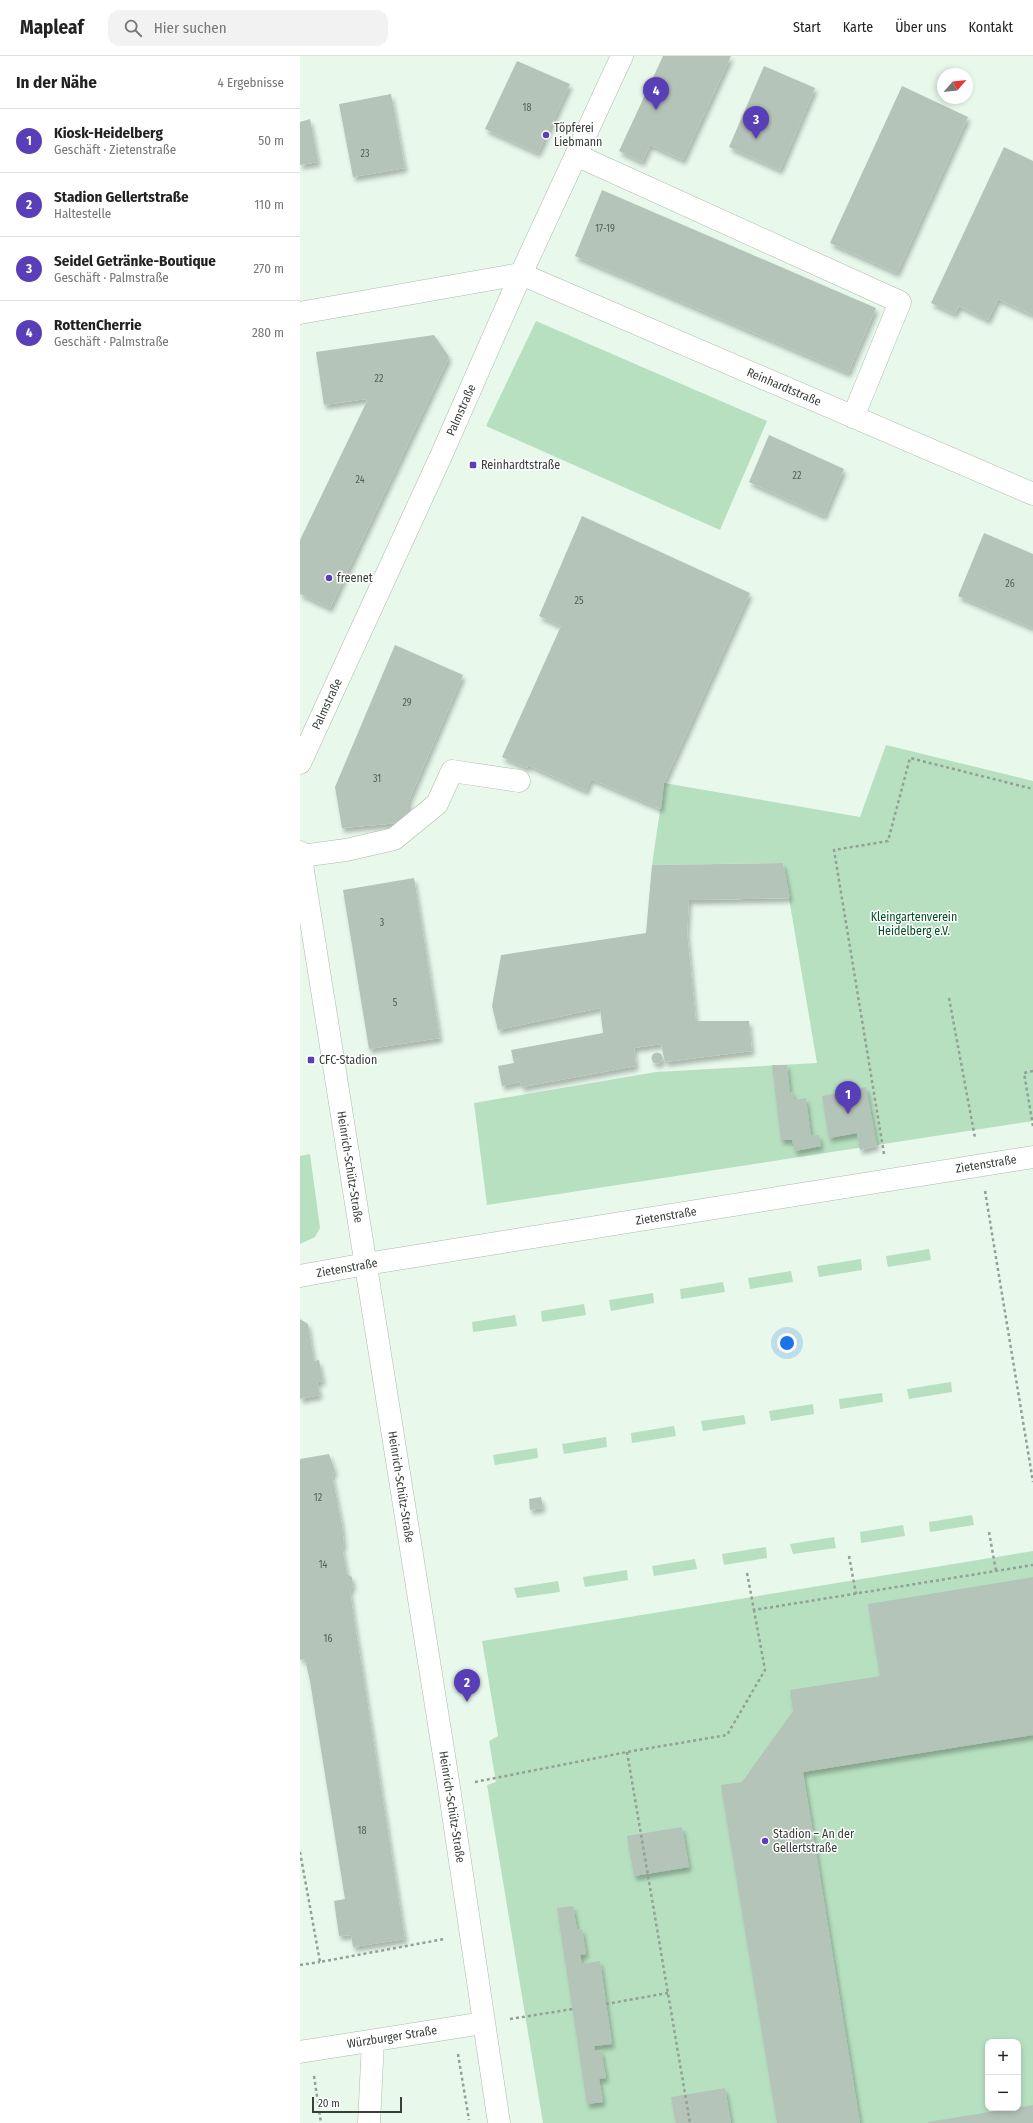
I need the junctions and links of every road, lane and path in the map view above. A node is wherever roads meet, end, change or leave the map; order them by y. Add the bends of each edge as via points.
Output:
1 (622, 56) edge
2 (576, 155) junction
3 (521, 274) junction
4 (300, 314) edge
5 (853, 417) junction
6 (1033, 494) edge
7 (300, 763) edge
8 (519, 781) dead end
9 (1033, 789) edge
10 (300, 854) edge
11 (949, 998) dead end
12 (1033, 1071) edge
13 (1033, 1126) edge
14 (1033, 1157) edge
15 (980, 1165) junction
16 (889, 1180) junction
17 (366, 1264) junction
18 (300, 1276) edge
19 (1033, 1482) edge
20 (989, 1532) dead end
21 (849, 1556) dead end
22 (1033, 1565) edge
23 (996, 1572) junction
24 (748, 1573) dead end
25 (856, 1594) junction
26 (754, 1610) junction
27 (627, 1752) junction
28 (449, 1787) junction
29 (300, 1852) edge
30 (470, 1934) junction
31 (320, 1962) junction
32 (300, 1965) edge
33 (668, 1993) junction
34 (606, 2004) dead end
35 (573, 2009) dead end
36 (483, 2023) junction
37 (453, 2028) junction
38 (373, 2041) junction
39 (305, 2051) edge
40 (322, 2123) edge
41 (369, 2123) edge
42 (470, 2123) edge
43 (499, 2123) edge
44 (690, 2123) edge

1 - 2 main road, Palmstraße
2 - 3 main road, Palmstraße
2 - 5 main road via 900,302
3 - 4 main road
3 - 5 main road, Reinhardtstraße
3 - 7 main road, Palmstraße via 441,456
5 - 6 main road, Reinhardtstraße
8 - 10 main road via 452,771 437,804 394,839 346,850
9 - 16 path via 910,758 888,841 834,850
10 - 17 main road, Heinrich-Schütz-Straße
11 - 15 path
12 - 13 path via 1024,1073
14 - 15 main road, Zietenstraße
15 - 16 main road, Zietenstraße
15 - 19 path
16 - 17 main road, Zietenstraße
17 - 18 main road, Zietenstraße
17 - 28 main road, Heinrich-Schütz-Straße
20 - 23 path
21 - 25 path
22 - 23 path
23 - 25 path
24 - 26 path
25 - 26 path
26 - 27 path via 765,1670 727,1735
27 - 28 path
27 - 33 path
28 - 30 main road, Heinrich-Schütz-Straße
29 - 31 path
30 - 31 path
30 - 36 main road, Heinrich-Schütz-Straße
31 - 32 path
33 - 34 path
33 - 44 path
35 - 36 path
36 - 37 main road, Würzburger Straße
36 - 43 main road, Heinrich-Schütz-Straße
37 - 38 main road, Würzburger Straße
37 - 42 path
38 - 39 main road, Würzburger Straße
38 - 41 main road
39 - 40 path

